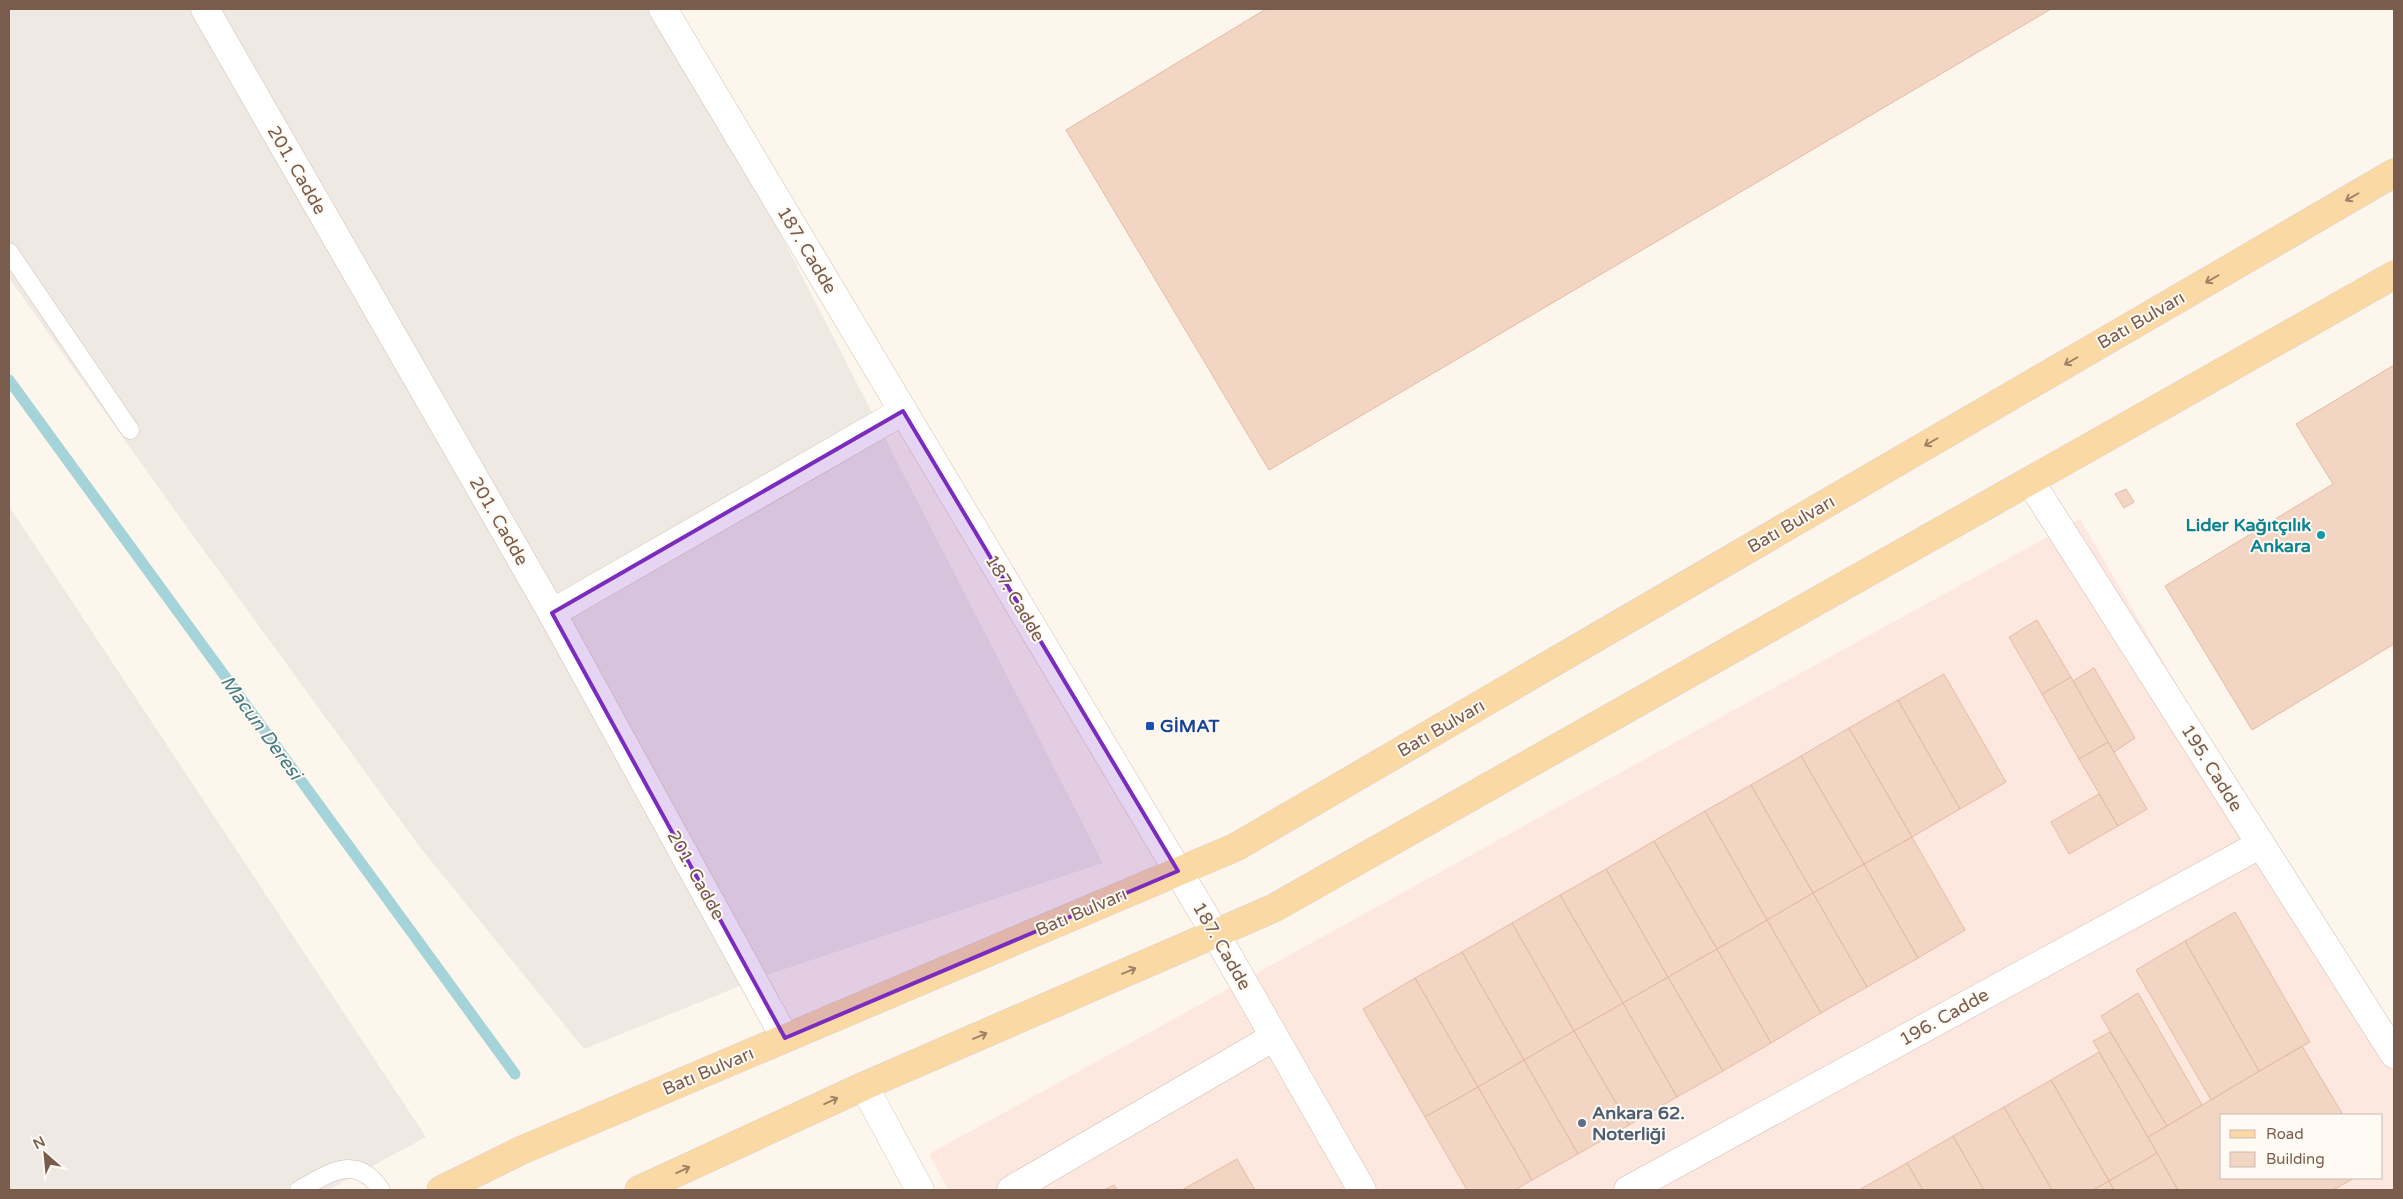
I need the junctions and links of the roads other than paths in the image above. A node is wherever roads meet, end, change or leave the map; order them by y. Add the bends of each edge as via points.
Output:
1 (205, 9) edge
2 (663, 9) edge
3 (2394, 173) edge
4 (9, 252) edge
5 (2394, 275) edge
6 (903, 411) junction
7 (130, 430) dead end
8 (2030, 481) junction
9 (552, 613) junction
10 (2261, 844) junction
11 (1178, 871) junction
12 (1215, 934) junction
13 (1274, 1037) junction
14 (785, 1038) junction
15 (2394, 1054) edge
16 (864, 1086) junction
17 (299, 1190) edge
18 (381, 1190) edge
19 (441, 1190) edge
20 (639, 1190) edge
21 (920, 1190) edge
22 (1012, 1190) edge
23 (1362, 1190) edge
24 (1628, 1190) edge

1 - 9 street, 201. Cadde
2 - 6 street, 187. Cadde
3 -> 11 main road, Batı Bulvarı via 1245,842
4 - 7 lane
5 - 8 main road
6 - 9 street
6 - 11 street, 187. Cadde
8 - 10 street, 195. Cadde
8 - 12 main road via 1274,908
9 - 14 street, 201. Cadde
10 - 15 street, 195. Cadde
10 - 24 street, 196. Cadde
11 - 12 street, 187. Cadde
11 - 14 main road, Batı Bulvarı
12 - 13 street, 187. Cadde
16 -> 12 main road
13 - 22 street
13 - 23 street, 187. Cadde
14 - 19 main road, Batı Bulvarı via 522,1150
20 -> 16 main road
16 - 21 street
17 - 18 lane via 339,1169 353,1169 370,1177

